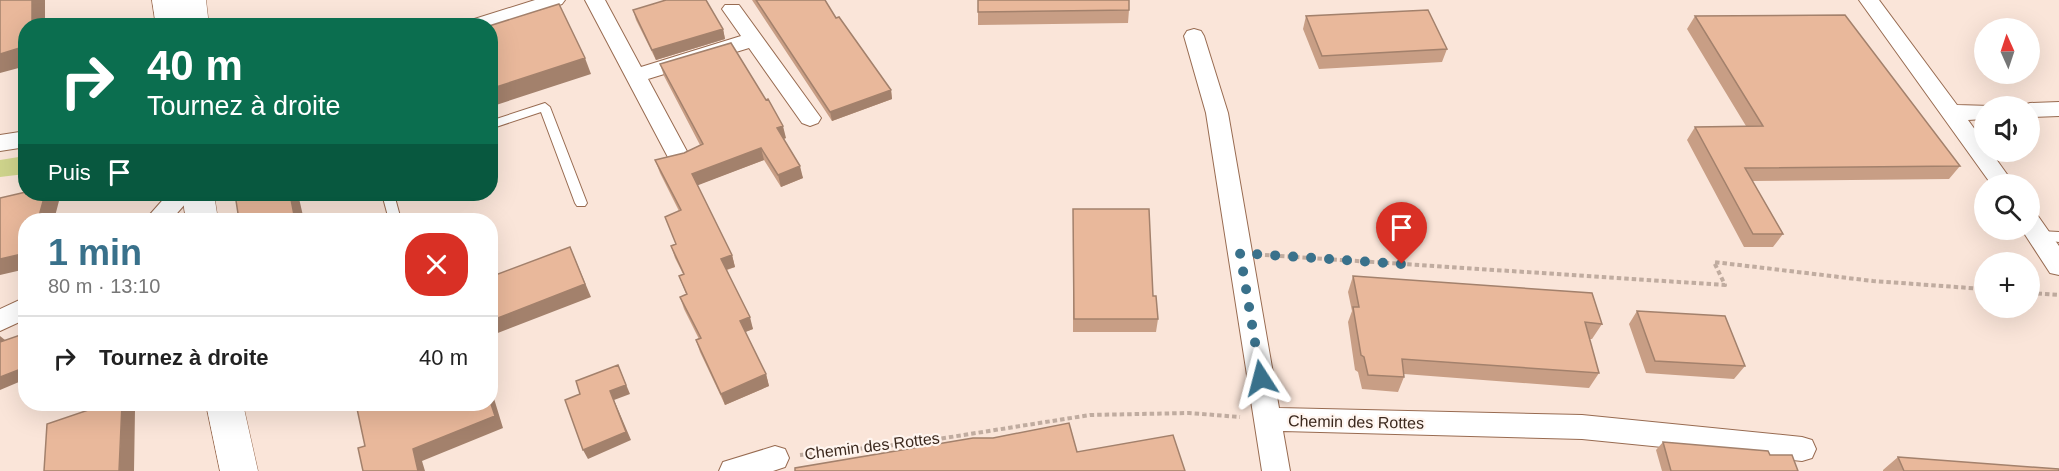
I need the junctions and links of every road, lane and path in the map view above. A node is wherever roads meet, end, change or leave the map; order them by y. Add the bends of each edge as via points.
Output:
1 (166, 0) edge
2 (192, 0) edge
3 (555, 0) edge
4 (595, 0) edge
5 (1869, 0) edge
6 (732, 9) dead end
7 (169, 18) edge
8 (194, 18) edge
9 (498, 19) edge
10 (1194, 36) dead end
11 (755, 39) junction
12 (635, 76) junction
13 (2059, 109) edge
14 (2040, 110) edge
15 (1974, 112) edge
16 (1951, 113) junction
17 (810, 118) dead end
18 (498, 122) edge
19 (18, 140) edge
20 (0, 143) edge
21 (679, 157) edge
22 (1996, 174) edge
23 (175, 201) edge
24 (581, 203) dead end
25 (164, 213) edge
26 (2043, 232) edge
27 (1240, 253) junction
28 (2059, 266) edge
29 (1974, 289) edge
30 (2040, 294) edge
31 (2059, 295) edge
32 (18, 311) edge
33 (0, 321) edge
34 (226, 411) edge
35 (1268, 419) junction
36 (1802, 449) dead end
37 (775, 458) joint
38 (234, 461) edge
39 (733, 471) edge
40 (1276, 471) edge

1 - 7 main road
2 - 8 main road
3 - 9 street
4 - 12 street
5 - 16 street
6 - 11 street
10 - 27 street via 1217,113
11 - 12 street
11 - 17 street
12 - 21 street
13 - 14 street
15 - 16 street
16 - 22 street
18 - 24 lane via 545,106
19 - 20 street
23 - 25 street
26 - 28 street
27 - 29 path via 1725,285 1714,262
27 - 35 street
30 - 31 path
32 - 33 street
34 - 38 main road
35 - 36 street, Chemin des Rottes via 1582,427
35 - 37 path, Chemin des Rottes via 1189,413 1090,415 913,443
35 - 40 street
37 - 39 street

